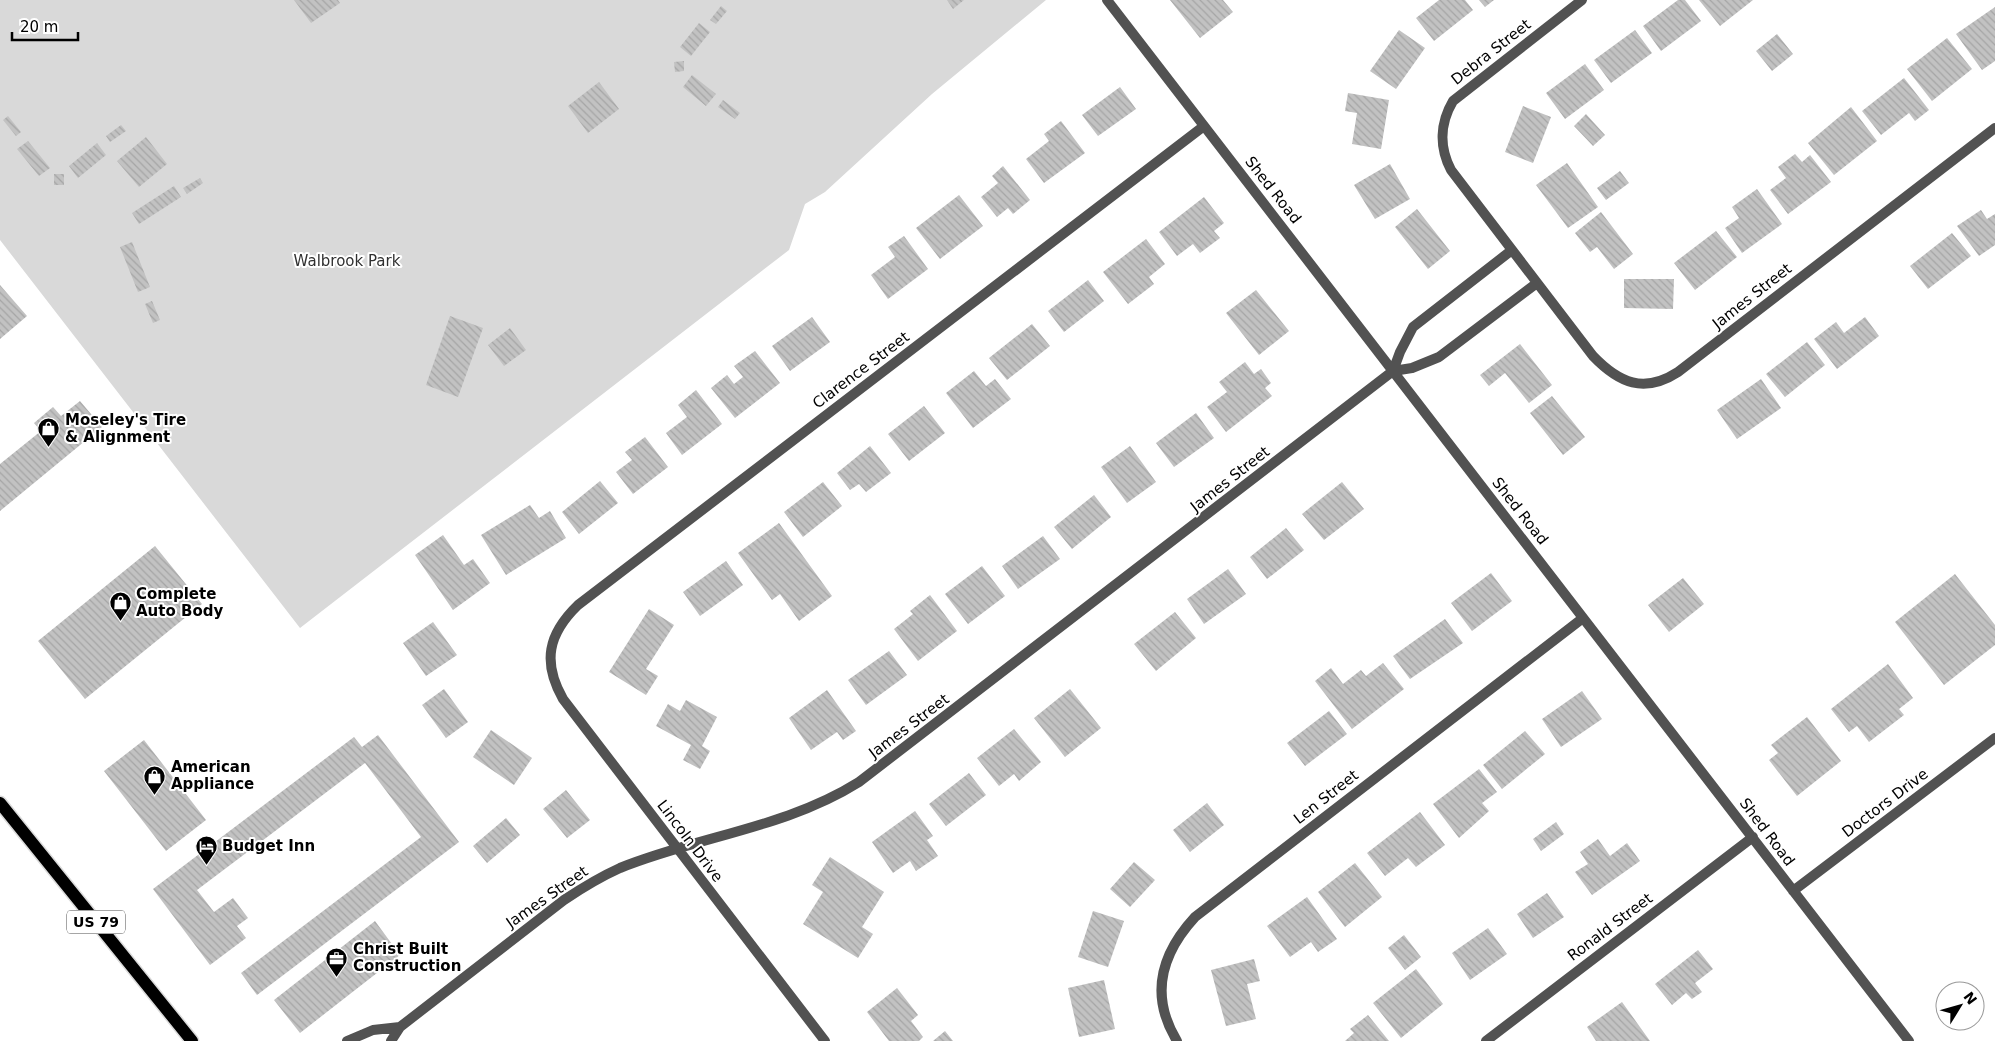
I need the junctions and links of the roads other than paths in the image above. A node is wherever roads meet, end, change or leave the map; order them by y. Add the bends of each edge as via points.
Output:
1 (1107, 0) edge
2 (1582, 0) edge
3 (1204, 126) junction
4 (1995, 128) edge
5 (1512, 250) junction
6 (1524, 265) joint
7 (1537, 283) junction
8 (1393, 372) junction
9 (1583, 618) junction
10 (551, 650) joint
11 (1995, 738) edge
12 (0, 803) edge
13 (1753, 837) junction
14 (677, 849) junction
15 (1793, 891) junction
16 (400, 1027) junction
17 (192, 1041) edge
18 (347, 1041) edge
19 (391, 1041) edge
20 (825, 1041) edge
21 (1177, 1041) edge
22 (1486, 1041) edge
23 (1909, 1041) edge

1 - 3 street, Shed Road
2 - 5 street, Debra Street via 1464,91 1447,112 1442,135 1444,158
3 - 8 street, Shed Road
3 - 10 street, Clarence Street via 578,605 559,626
4 - 7 street, James Street via 1678,372 1657,382 1645,385 1632,382 1606,369
5 - 6 street, Debra Street
5 - 8 street via 1413,327
6 - 7 street, James Street
7 - 8 street, James Street via 1439,357
8 - 9 street, Shed Road
8 - 14 street, James Street via 859,782 836,797 798,813
9 - 13 street, Shed Road
9 - 21 street, Len Street via 1195,917 1174,942 1163,970 1163,1007
10 - 14 street, Lincoln Drive via 553,677 563,699
11 - 15 street, Doctors Drive
12 - 17 main road, US 79
13 - 15 street, Shed Road
13 - 22 street, Ronald Street
14 - 16 street, James Street via 619,869 583,888
14 - 20 street, Lincoln Drive
15 - 23 street, Shed Road
16 - 18 street via 373,1030
16 - 19 street, James Street

